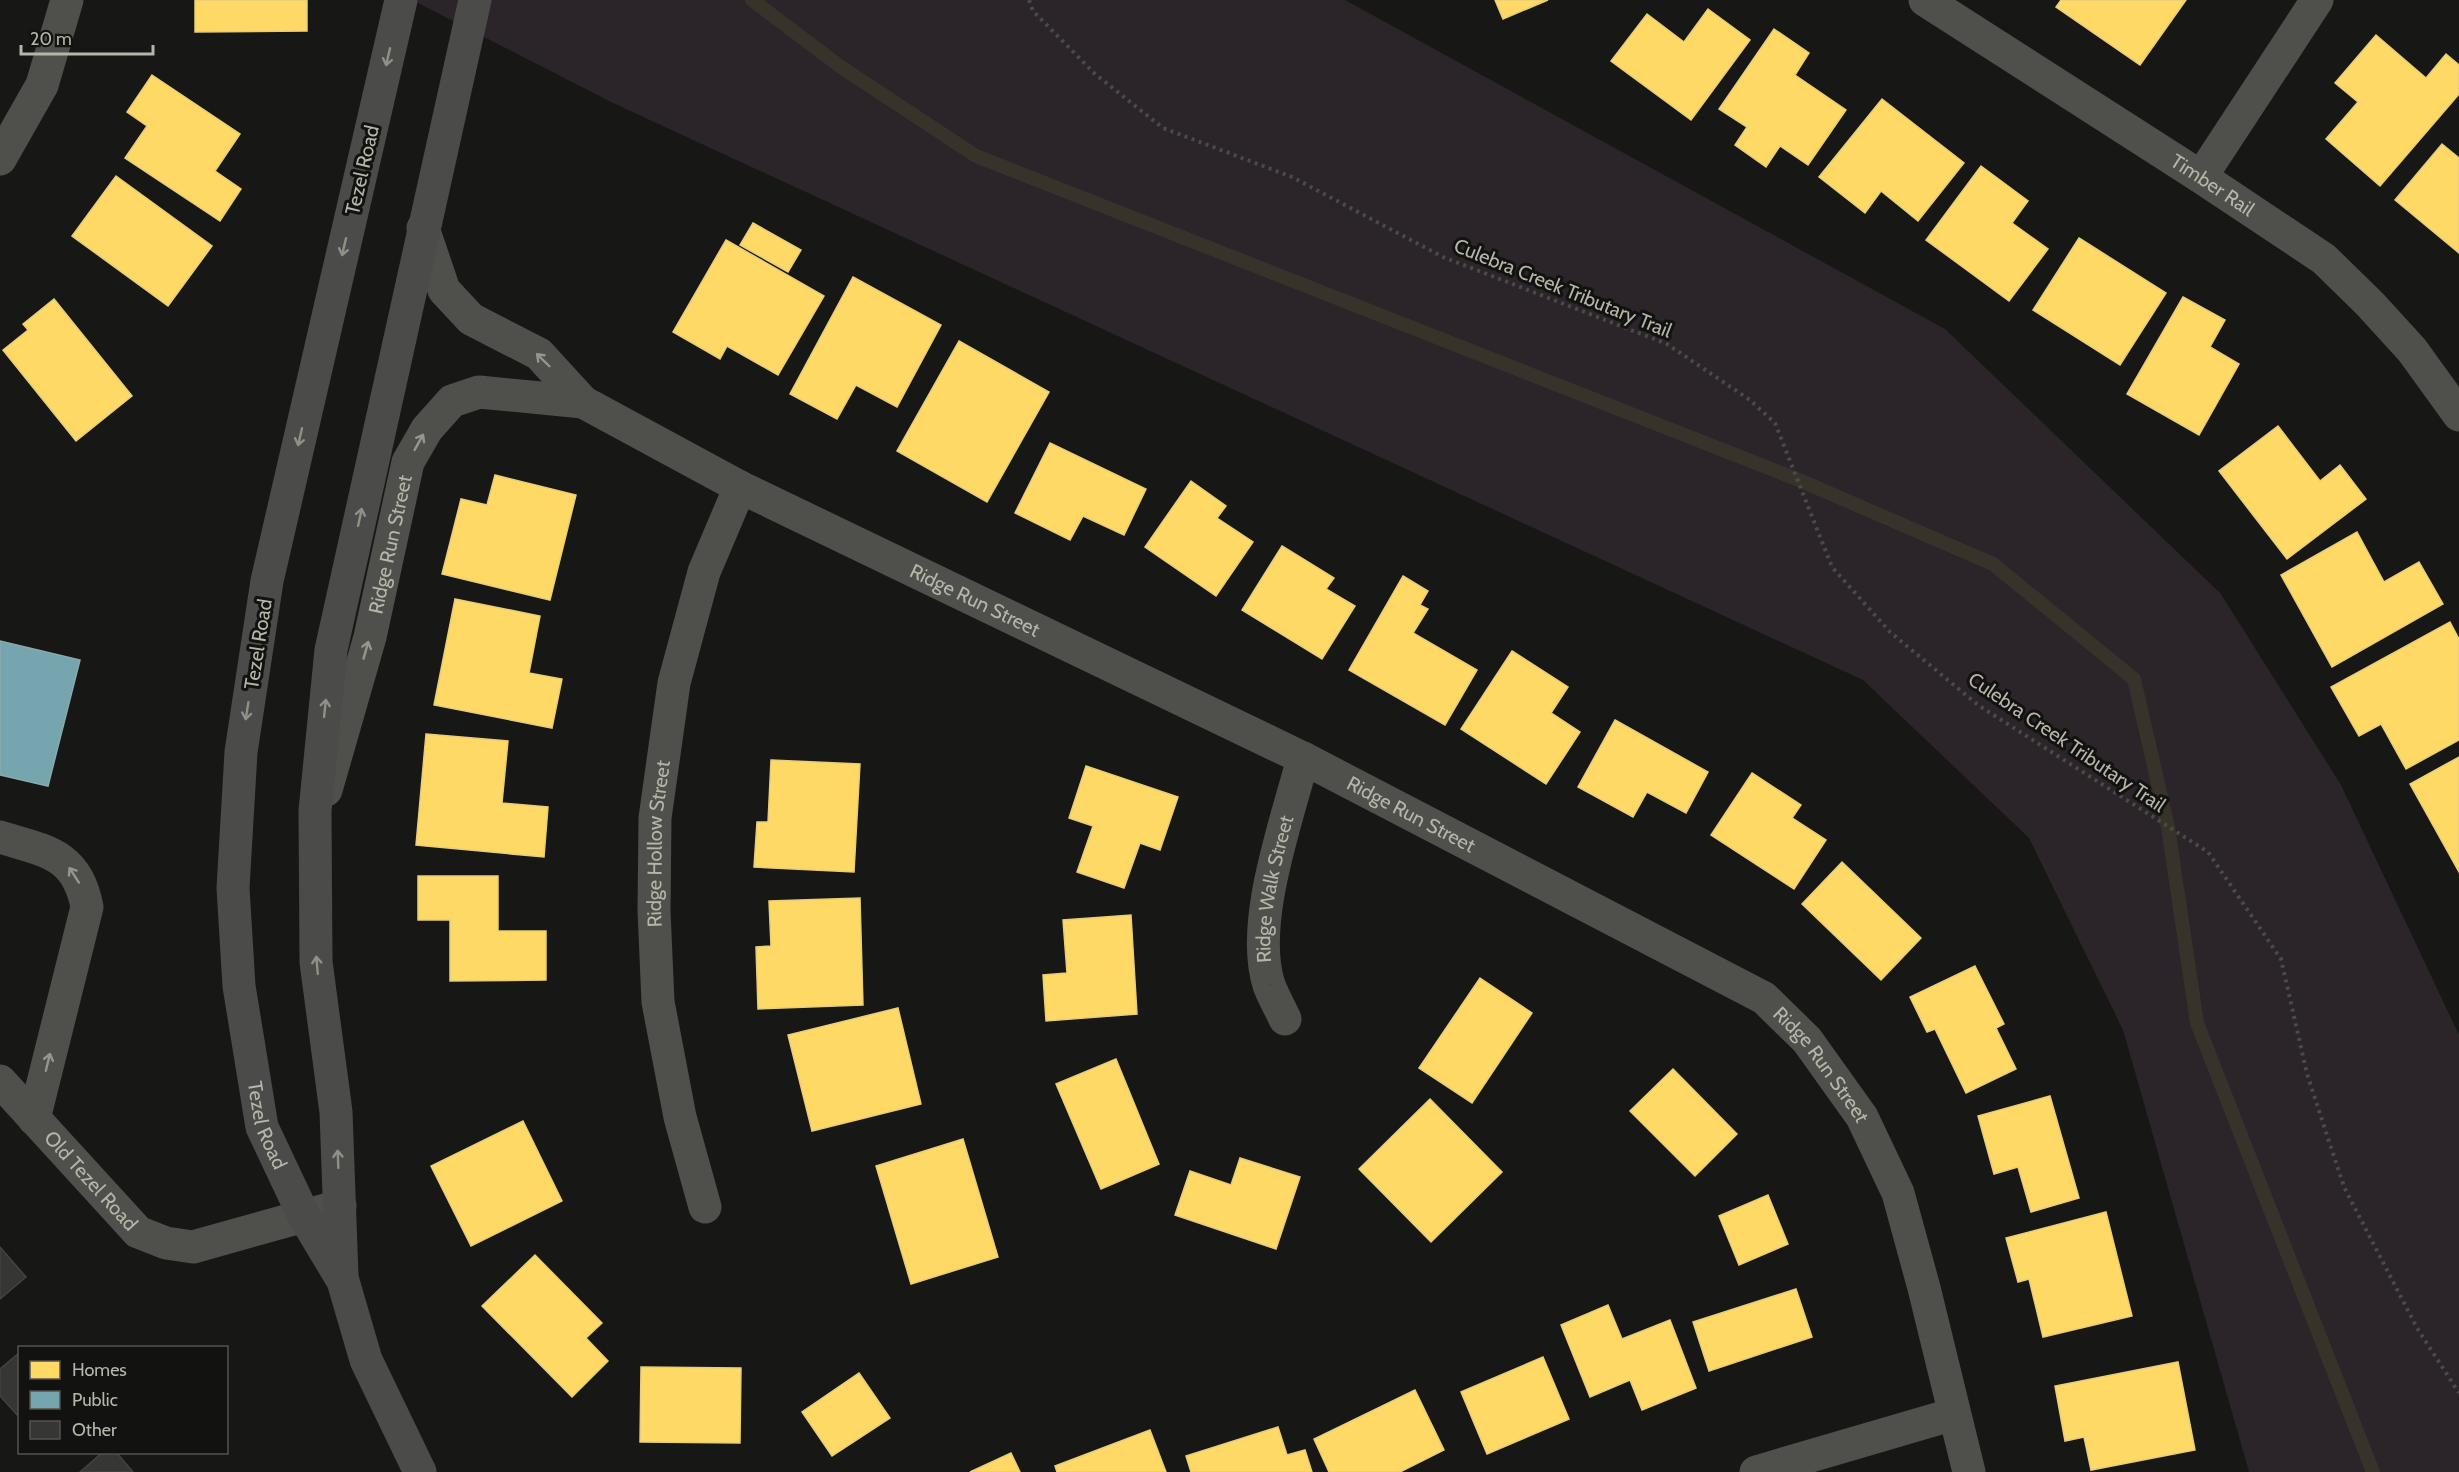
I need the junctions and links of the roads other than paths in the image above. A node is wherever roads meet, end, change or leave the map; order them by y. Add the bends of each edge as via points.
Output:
1 (67, 0) edge
2 (401, 0) edge
3 (475, 0) edge
4 (1925, 0) edge
5 (2318, 0) edge
6 (0, 159) edge
7 (2201, 177) junction
8 (423, 228) junction
9 (583, 402) junction
10 (2459, 415) edge
11 (740, 487) junction
12 (1303, 759) junction
13 (315, 827) junction
14 (0, 837) edge
15 (1285, 1019) dead end
16 (2, 1087) edge
17 (34, 1119) junction
18 (340, 1206) junction
19 (705, 1207) dead end
20 (304, 1216) junction
21 (343, 1281) junction
22 (1954, 1414) junction
23 (420, 1472) edge
24 (1756, 1472) edge
25 (1969, 1472) edge

1 - 6 street via 42,85
2 -> 20 main road, Tezel Road via 267,581 241,752 233,888 239,986 262,1127
3 - 8 main road, Tezel Road
4 - 7 street, Timber Rail
5 - 7 street
7 - 10 street, Timber Rail via 2324,260 2412,350
9 -> 8 street, Ridge Run Street via 539,354 471,318 444,290
13 -> 8 main road, Tezel Road via 331,650
9 - 11 street, Ridge Run Street
13 -> 9 street, Ridge Run Street via 370,637 408,462 427,429 452,401 479,392
11 - 12 street, Ridge Run Street
11 - 19 street, Ridge Hollow Street via 704,572 674,683 656,818 654,911 658,1002 680,1117
12 - 15 street, Ridge Walk Street via 1266,903 1263,948 1269,985
12 - 22 street, Ridge Run Street via 1764,998 1807,1040 1862,1117 1898,1193
18 -> 13 main road, Tezel Road via 336,1112 316,962
17 -> 14 street via 87,907 84,892 62,858
16 - 17 street, Old Tezel Road
17 - 20 street, Old Tezel Road via 138,1232 166,1243 193,1247
18 - 20 street, Old Tezel Road
18 - 21 main road, Tezel Road
20 - 21 main road, Tezel Road
21 - 23 main road, Tezel Road via 366,1360
22 - 24 street
22 - 25 street, Ridge Run Street

